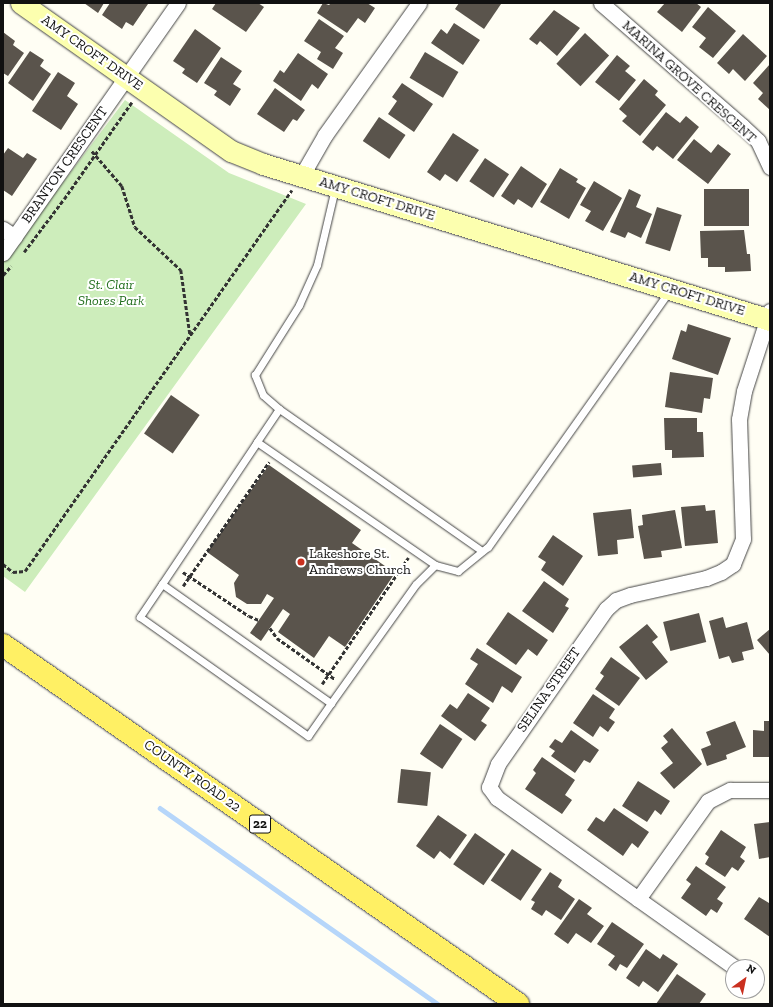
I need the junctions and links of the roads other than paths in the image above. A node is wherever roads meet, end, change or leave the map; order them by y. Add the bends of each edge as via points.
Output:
1 (21, 3) edge
2 (178, 3) edge
3 (419, 3) edge
4 (601, 3) edge
5 (127, 77) junction
6 (770, 167) edge
7 (302, 175) junction
8 (336, 186) junction
9 (9, 233) edge
10 (8, 258) edge
11 (671, 289) junction
12 (769, 317) edge
13 (279, 409) junction
14 (257, 442) junction
15 (482, 551) junction
16 (435, 565) junction
17 (162, 584) junction
18 (3, 645) edge
19 (331, 703) junction
20 (770, 790) edge
21 (638, 899) junction
22 (725, 961) edge
23 (518, 1004) edge

1 - 5 street, AMY CROFT DRIVE
2 - 5 street, BRANTON CRESCENT
3 - 7 street via 325,135
4 - 6 street, MARINA GROVE CRESCENT via 758,141
5 - 7 street, AMY CROFT DRIVE via 231,151
5 - 9 street, BRANTON CRESCENT via 83,140
7 - 8 street, AMY CROFT DRIVE
8 - 11 street, AMY CROFT DRIVE
8 - 13 lane via 317,265 300,305 255,375 263,395
9 - 10 street, BRANTON CRESCENT
11 - 12 street, AMY CROFT DRIVE
11 - 15 lane
12 - 21 street, SELINA STREET via 744,391 739,419 743,539 733,564 706,578 630,595 616,600 606,609 498,764 489,787 497,798
13 - 14 lane
13 - 15 lane
14 - 16 lane
14 - 17 lane
15 - 16 lane via 458,571
16 - 19 lane via 416,584
17 - 19 lane
17 - 19 lane via 140,617 308,736
18 - 23 main road, COUNTY ROAD 22 / 22
20 - 21 street via 730,790 708,801
21 - 22 street

